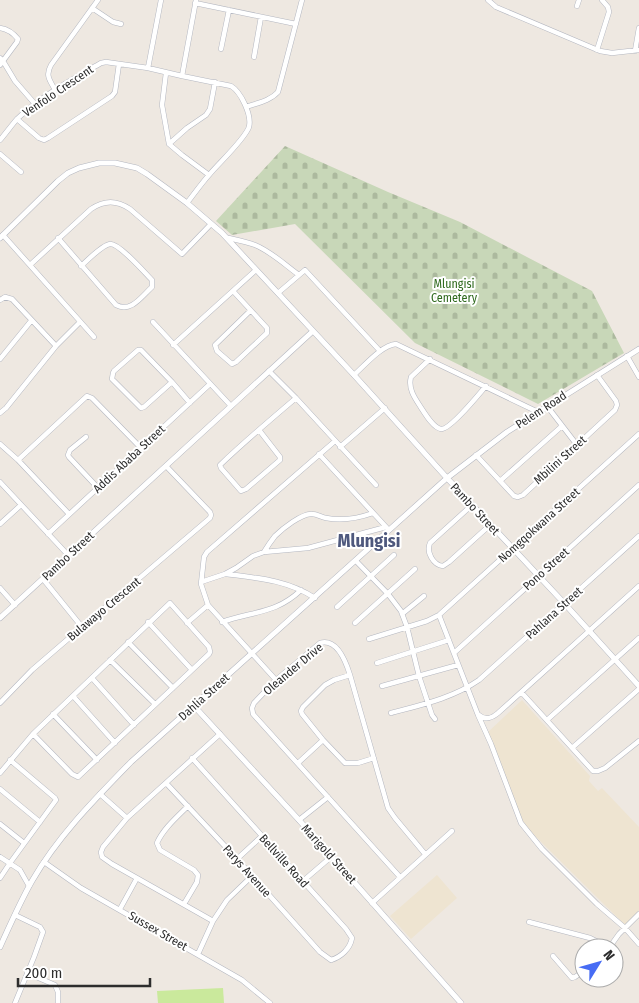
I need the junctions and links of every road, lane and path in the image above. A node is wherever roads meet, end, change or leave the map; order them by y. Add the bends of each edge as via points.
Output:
1 (98, 0) edge
2 (161, 0) edge
3 (302, 0) edge
4 (488, 0) edge
5 (579, 0) edge
6 (602, 0) edge
7 (196, 2) edge
8 (577, 6) dead end
9 (92, 8) junction
10 (229, 10) junction
11 (261, 17) junction
12 (122, 24) dead end
13 (296, 24) junction
14 (0, 28) edge
15 (639, 28) edge
16 (222, 49) dead end
17 (597, 50) junction
18 (637, 51) edge
19 (254, 57) dead end
20 (1, 61) edge
21 (119, 64) junction
22 (148, 68) junction
23 (166, 73) junction
24 (182, 76) junction
25 (215, 82) junction
26 (55, 90) junction
27 (35, 104) junction
28 (246, 108) junction
29 (17, 120) junction
30 (0, 140) edge
31 (170, 144) junction
32 (0, 154) edge
33 (21, 172) dead end
34 (209, 175) junction
35 (187, 203) junction
36 (211, 224) junction
37 (1, 237) edge
38 (58, 238) junction
39 (228, 238) junction
40 (30, 265) junction
41 (81, 266) junction
42 (256, 270) junction
43 (299, 275) junction
44 (233, 291) junction
45 (278, 294) junction
46 (0, 300) edge
47 (250, 311) junction
48 (31, 321) junction
49 (80, 322) junction
50 (153, 322) dead end
51 (312, 331) junction
52 (94, 338) dead end
53 (173, 345) junction
54 (56, 346) junction
55 (639, 349) edge
56 (380, 351) junction
57 (627, 356) junction
58 (0, 359) edge
59 (430, 359) junction
60 (269, 371) junction
61 (354, 375) junction
62 (597, 375) junction
63 (639, 377) edge
64 (172, 382) junction
65 (210, 384) junction
66 (486, 386) junction
67 (296, 398) junction
68 (190, 403) junction
69 (231, 406) junction
70 (547, 406) junction
71 (385, 408) junction
72 (538, 412) junction
73 (0, 413) edge
74 (562, 426) junction
75 (259, 430) junction
76 (639, 434) edge
77 (86, 437) dead end
78 (335, 441) junction
79 (0, 444) edge
80 (577, 445) junction
81 (340, 447) junction
82 (141, 448) junction
83 (319, 454) junction
84 (476, 455) junction
85 (18, 460) junction
86 (166, 466) junction
87 (447, 478) junction
88 (500, 481) junction
89 (0, 482) edge
90 (376, 485) dead end
91 (639, 485) edge
92 (98, 488) junction
93 (21, 505) junction
94 (472, 505) junction
95 (373, 513) junction
96 (69, 514) junction
97 (0, 524) edge
98 (490, 525) junction
99 (388, 529) junction
100 (48, 534) junction
101 (639, 536) edge
102 (512, 549) junction
103 (264, 552) junction
104 (68, 555) junction
105 (394, 555) dead end
106 (356, 561) junction
107 (415, 569) dead end
108 (226, 574) junction
109 (371, 576) junction
110 (538, 576) junction
111 (43, 579) junction
112 (201, 582) junction
113 (639, 586) edge
114 (0, 588) edge
115 (301, 590) junction
116 (388, 594) junction
117 (424, 596) dead end
118 (315, 598) junction
119 (564, 603) junction
120 (15, 605) junction
121 (208, 605) junction
122 (337, 607) dead end
123 (402, 614) junction
124 (439, 615) junction
125 (0, 618) edge
126 (148, 622) junction
127 (222, 622) junction
128 (187, 623) junction
129 (355, 623) dead end
130 (82, 627) junction
131 (407, 627) junction
132 (589, 631) junction
133 (639, 638) edge
134 (369, 639) dead end
135 (449, 640) junction
136 (128, 642) junction
137 (413, 652) junction
138 (454, 653) junction
139 (252, 655) junction
140 (110, 660) junction
141 (615, 660) junction
142 (377, 663) dead end
143 (458, 665) junction
144 (192, 670) junction
145 (350, 675) junction
146 (419, 676) junction
147 (92, 678) junction
148 (276, 680) junction
149 (382, 686) dead end
150 (173, 688) junction
151 (468, 688) junction
152 (639, 688) edge
153 (522, 693) junction
154 (73, 696) junction
155 (0, 702) edge
156 (428, 702) junction
157 (155, 704) junction
158 (194, 706) junction
159 (391, 713) dead end
160 (53, 714) junction
161 (478, 715) junction
162 (435, 719) dead end
163 (546, 720) junction
164 (134, 725) junction
165 (33, 734) junction
166 (220, 734) junction
167 (323, 740) junction
168 (639, 741) edge
169 (115, 743) junction
170 (572, 748) junction
171 (192, 758) junction
172 (374, 758) junction
173 (10, 760) junction
174 (97, 760) junction
175 (298, 764) junction
176 (0, 773) edge
177 (166, 782) junction
178 (0, 789) edge
179 (100, 794) junction
180 (328, 797) junction
181 (188, 806) junction
182 (127, 818) junction
183 (298, 820) junction
184 (40, 822) junction
185 (0, 824) edge
186 (452, 831) dead end
187 (262, 836) junction
188 (24, 843) junction
189 (425, 854) junction
190 (0, 857) edge
191 (331, 857) junction
192 (238, 860) junction
193 (44, 862) junction
194 (10, 863) junction
195 (252, 876) junction
196 (400, 877) junction
197 (0, 878) edge
198 (137, 878) junction
199 (302, 881) junction
200 (29, 886) junction
201 (372, 903) junction
202 (184, 904) junction
203 (120, 909) junction
204 (639, 914) edge
205 (15, 915) junction
206 (214, 920) junction
207 (529, 922) dead end
208 (625, 928) junction
209 (590, 938) edge
210 (618, 938) edge
211 (639, 944) edge
212 (0, 947) edge
213 (198, 954) junction
214 (553, 956) dead end
215 (328, 959) joint
216 (27, 974) junction
217 (574, 977) edge
218 (15, 1002) edge
219 (22, 1003) edge
220 (58, 1003) edge
221 (270, 1003) edge
222 (461, 1003) edge

1 - 9 street
2 - 22 street
3 - 13 street
4 - 17 street
5 - 8 street
6 - 17 street via 609,12
7 - 10 street
7 - 24 street
9 - 12 street
9 - 26 street via 48,71
10 - 11 street
10 - 16 street
11 - 13 street
11 - 19 street
13 - 28 street via 278,92
14 - 20 street via 18,40
15 - 18 street
17 - 18 street via 612,53
20 - 27 street
21 - 22 street, Venfolo Crescent
21 - 26 street, Venfolo Crescent via 101,63
21 - 29 street via 112,96 48,138 39,138
22 - 23 street, Venfolo Crescent
23 - 24 street, Venfolo Crescent
23 - 31 street via 162,105
24 - 25 street, Venfolo Crescent
25 - 28 street, Venfolo Crescent via 234,87
25 - 31 street via 208,113
26 - 27 street, Venfolo Crescent
27 - 29 street, Venfolo Crescent
28 - 34 street via 249,122 246,132
29 - 30 street, Venfolo Crescent
31 - 34 street
32 - 33 street
34 - 35 street
35 - 36 street, Pambo Street
35 - 37 street, Pambo Street via 137,168 99,163 68,173
36 - 38 street via 182,254 130,209 108,201 91,209
36 - 39 street, Pambo Street
37 - 40 street
38 - 40 street
38 - 41 street
39 - 42 street, Pambo Street
39 - 43 street via 259,247
40 - 49 street
41 - 41 street via 120,307 130,306 153,285 152,280 114,244 105,246
42 - 44 street
42 - 45 street, Pambo Street
43 - 45 street
43 - 56 street via 305,270
44 - 47 street
44 - 53 street
45 - 51 street, Pambo Street
46 - 48 street via 5,297 12,299
47 - 47 street via 268,332 232,364 217,351 215,345
48 - 54 street
48 - 58 street
49 - 52 street
49 - 54 street
50 - 53 street
51 - 60 street, Pambo Street
51 - 61 street, Pambo Street
53 - 65 street
54 - 73 street
55 - 57 street, Pelem Road
56 - 59 street via 396,344
56 - 61 street
57 - 62 street, Pelem Road
57 - 63 street
59 - 66 street
59 - 66 street via 411,377 410,388 429,420 440,429 461,414
60 - 67 street
60 - 69 street, Pambo Street
61 - 71 street, Pambo Street
62 - 70 street, Pelem Road
62 - 80 street, Mbilini Street via 616,401 616,407
64 - 64 street via 140,349 112,376 141,408
64 - 68 street
65 - 68 street, Addis Ababa Street
65 - 69 street
66 - 72 street
67 - 75 street
67 - 78 street
68 - 82 street, Addis Ababa Street
69 - 86 street, Pambo Street
70 - 72 street, Pelem Road
70 - 74 street
71 - 81 street
71 - 87 street, Pambo Street
72 - 84 street, Pelem Road
74 - 80 street
74 - 88 street
75 - 75 street via 220,465 241,491 280,460
76 - 102 street, Nomgqokwana Street
77 - 92 street via 68,455
78 - 81 street
78 - 83 street
79 - 85 street
80 - 88 street, Mbilini Street via 518,497
81 - 90 street
82 - 85 street via 87,396
82 - 92 street, Addis Ababa Street
83 - 95 street
83 - 112 street via 205,554
84 - 87 street, Pelem Road
84 - 88 street, Mbilini Street
85 - 96 street
86 - 104 street, Pambo Street
86 - 130 street, Bulawayo Crescent via 210,512 210,518
87 - 94 street, Pambo Street
87 - 99 street, Dahlia Street
89 - 93 street
91 - 110 street, Pono Street
92 - 96 street, Addis Ababa Street
93 - 97 street
93 - 100 street
94 - 98 street, Pambo Street
94 - 98 street via 430,543 428,553 443,566
95 - 99 street
95 - 103 street via 337,519 307,515 277,534
96 - 100 street, Addis Ababa Street
98 - 102 street, Pambo Street
99 - 103 street via 308,548
99 - 106 street, Dahlia Street
100 - 104 street
101 - 119 street, Pahlana Street
102 - 110 street, Pambo Street
102 - 124 street, Nomgqokwana Street
103 - 108 street via 252,556
104 - 111 street, Pambo Street
105 - 109 street
106 - 109 street
106 - 118 street, Dahlia Street
107 - 116 street
108 - 112 street
108 - 115 street via 282,582
109 - 116 street
109 - 122 street
110 - 119 street, Pambo Street
110 - 138 street, Pono Street
111 - 120 street, Pambo Street
111 - 130 street
112 - 121 street
113 - 132 street
114 - 120 street
115 - 118 street
115 - 127 street via 273,609
116 - 123 street
116 - 129 street
117 - 123 street
118 - 139 street, Dahlia Street
119 - 132 street, Pambo Street
119 - 151 street, Pahlana Street
120 - 125 street, Pambo Street
121 - 127 street
121 - 128 street
123 - 131 street
124 - 131 street
124 - 135 street
126 - 128 street via 170,603
126 - 136 street
126 - 144 street
127 - 139 street
128 - 144 street via 210,650
130 - 155 street, Bulawayo Crescent
131 - 134 street
131 - 137 street
132 - 141 street, Pambo Street
132 - 153 street
133 - 141 street
135 - 137 street
135 - 138 street
136 - 140 street
136 - 150 street
137 - 142 street
137 - 146 street
138 - 143 street
139 - 148 street
139 - 158 street, Dahlia Street
140 - 147 street
140 - 157 street
141 - 152 street, Pambo Street
141 - 163 street
143 - 146 street
143 - 151 street
144 - 150 street
145 - 148 street, Oleander Drive via 339,651 323,642
145 - 167 street via 325,685 302,709 302,714
145 - 172 street, Oleander Drive
146 - 149 street
146 - 156 street
147 - 154 street
147 - 164 street
148 - 175 street, Oleander Drive via 254,703 253,714
150 - 157 street
151 - 156 street, Pahlana Street
151 - 161 street
152 - 170 street
153 - 161 street via 492,717
153 - 163 street
154 - 160 street
154 - 169 street
156 - 159 street, Pahlana Street
156 - 162 street
157 - 164 street
158 - 166 street, Marigold Street
158 - 179 street, Dahlia Street
160 - 165 street
160 - 174 street
161 - 208 street via 524,828 597,904
163 - 170 street
164 - 169 street
165 - 173 street
165 - 174 street via 76,777
166 - 171 street
166 - 183 street, Marigold Street
167 - 172 street via 346,763
167 - 175 street
168 - 170 street via 595,772
169 - 174 street
171 - 177 street
171 - 187 street, Bellville Road
172 - 189 street, Oleander Drive via 390,812
173 - 176 street
173 - 184 street via 56,799
175 - 180 street, Oleander Drive
177 - 181 street, Parys Avenue
177 - 182 street
178 - 184 street
179 - 182 street
179 - 193 street, Dahlia Street
180 - 183 street
180 - 196 street, Oleander Drive
181 - 192 street, Parys Avenue
181 - 202 street via 157,843 160,850 198,875
182 - 198 street via 101,852 106,860
183 - 191 street, Marigold Street
184 - 188 street
185 - 188 street
186 - 189 street
187 - 192 street
187 - 199 street, Bellville Road
188 - 194 street
189 - 196 street
190 - 194 street
191 - 199 street
191 - 201 street, Marigold Street
192 - 195 street, Parys Avenue
193 - 200 street, Dahlia Street
193 - 203 street, Sussex Street
194 - 197 street
194 - 200 street via 20,870
195 - 206 street via 227,900
195 - 215 street, Parys Avenue
196 - 201 street
198 - 202 street
198 - 203 street
199 - 215 street, Bellville Road via 352,938 350,946 339,956
200 - 205 street, Dahlia Street
201 - 222 street, Marigold Street
202 - 206 street
203 - 213 street, Sussex Street
204 - 208 street
205 - 212 street, Dahlia Street
205 - 216 street via 40,927 43,932
206 - 213 street
207 - 209 street
208 - 210 street
208 - 211 street
213 - 221 street, Sussex Street via 242,980
214 - 217 street
216 - 218 street
216 - 220 street via 56,985
218 - 219 street

